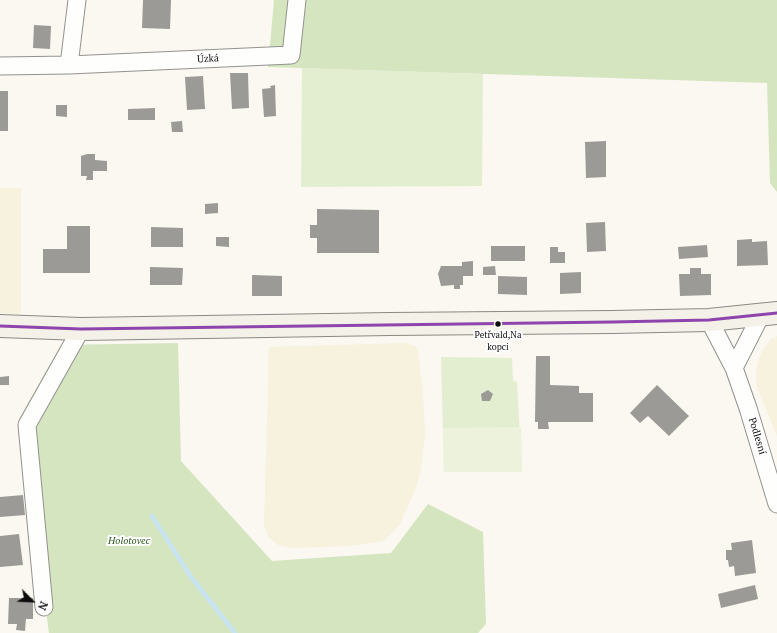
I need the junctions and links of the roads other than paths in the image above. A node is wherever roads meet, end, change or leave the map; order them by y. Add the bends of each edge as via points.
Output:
1 (77, 0) edge
2 (297, 0) edge
3 (69, 65) junction
4 (0, 66) edge
5 (769, 314) edge
6 (709, 320) junction
7 (0, 326) edge
8 (81, 329) junction
9 (734, 368) junction
10 (777, 504) edge
11 (44, 608) dead end

1 - 3 street
2 - 3 street, Úzká via 291,55
3 - 4 street, Úzká
5 - 6 street
5 - 9 street
6 - 8 street
6 - 9 street, Podlesní
7 - 8 street
8 - 11 street via 27,425
9 - 10 street, Podlesní

